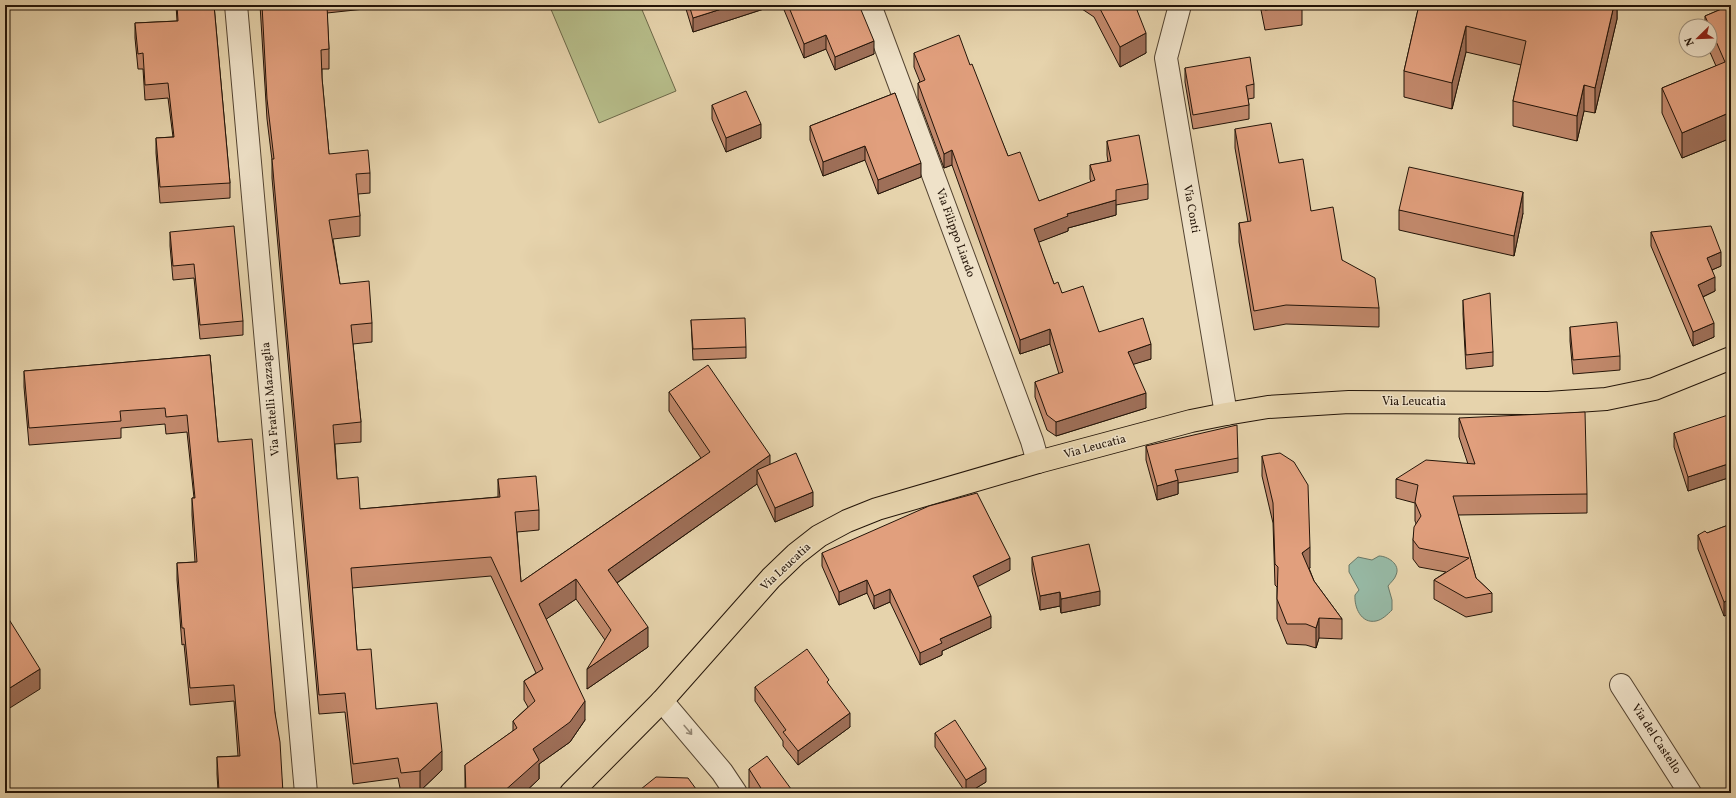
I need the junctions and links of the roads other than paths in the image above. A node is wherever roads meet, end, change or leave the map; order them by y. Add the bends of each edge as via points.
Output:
1 (236, 5) edge
2 (870, 5) edge
3 (1180, 5) edge
4 (1731, 358) edge
5 (1226, 414) junction
6 (1038, 462) junction
7 (1621, 685) dead end
8 (662, 701) junction
9 (306, 793) edge
10 (571, 793) edge
11 (736, 793) edge
12 (1690, 793) edge

1 - 9 street, Via Fratelli Mazzaglia
2 - 6 street, Via Filippo Liardo
3 - 5 street, Via Conti via 1166,58
4 - 5 main road, Via Leucatia via 1654,389 1606,399 1548,403 1349,402 1268,407
5 - 6 main road, Via Leucatia
6 - 8 main road, Via Leucatia via 877,509 819,536 772,578
7 - 12 street, Via del Castello
8 - 10 main road, Via Leucatia
8 -> 11 street via 722,772

